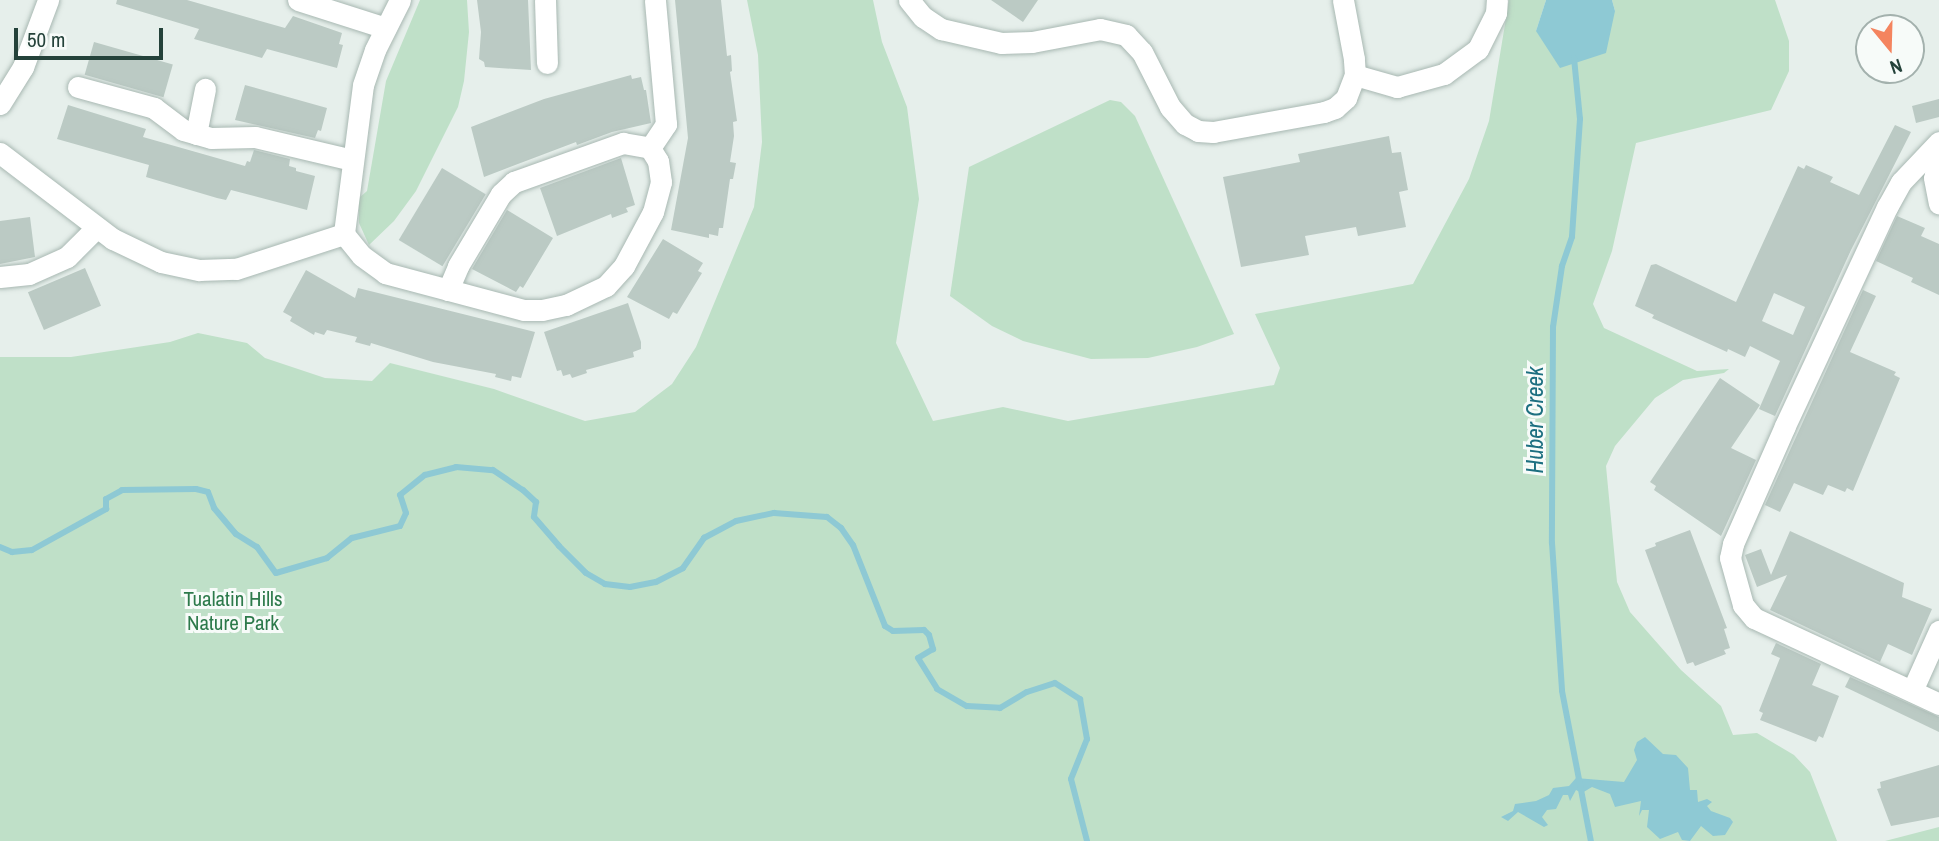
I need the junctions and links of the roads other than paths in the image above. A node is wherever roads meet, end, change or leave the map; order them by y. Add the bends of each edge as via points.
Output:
1 (48, 0) edge
2 (298, 0) edge
3 (400, 0) edge
4 (545, 0) edge
5 (655, 0) edge
6 (909, 0) edge
7 (1343, 0) edge
8 (1497, 0) edge
9 (386, 28) junction
10 (547, 62) dead end
11 (1355, 75) junction
12 (78, 87) dead end
13 (205, 89) dead end
14 (0, 104) edge
15 (196, 134) junction
16 (1939, 142) edge
17 (650, 148) junction
18 (1939, 151) edge
19 (0, 153) edge
20 (352, 160) junction
21 (1939, 204) edge
22 (97, 226) junction
23 (344, 234) junction
24 (0, 277) edge
25 (448, 290) junction
26 (1939, 631) edge
27 (1912, 691) junction
28 (1939, 704) edge

1 - 14 street via 23,67
2 - 9 street
3 - 9 street
4 - 10 street
5 - 17 street via 666,124
6 - 11 street via 923,17 942,29 1001,43 1031,43 1101,29 1126,35 1142,52 1170,107 1198,131 1324,112 1346,98
7 - 11 street
8 - 11 street via 1496,13 1478,49 1444,74 1397,87
9 - 20 street via 363,85
12 - 15 street via 154,108
13 - 15 street
15 - 20 street via 255,138
16 - 27 street via 1901,182 1887,207 1785,426 1730,558 1743,605 1754,618
17 - 25 street via 623,143 514,182 501,194
17 - 25 street via 658,161 661,182 653,212 624,266 606,286 566,305 542,310 524,310
18 - 21 street via 1934,178
19 - 22 street
20 - 23 street
22 - 23 street via 160,262 219,271 254,265
22 - 24 street via 67,257 29,274
23 - 25 street via 362,256 385,273
26 - 27 street
27 - 28 street

